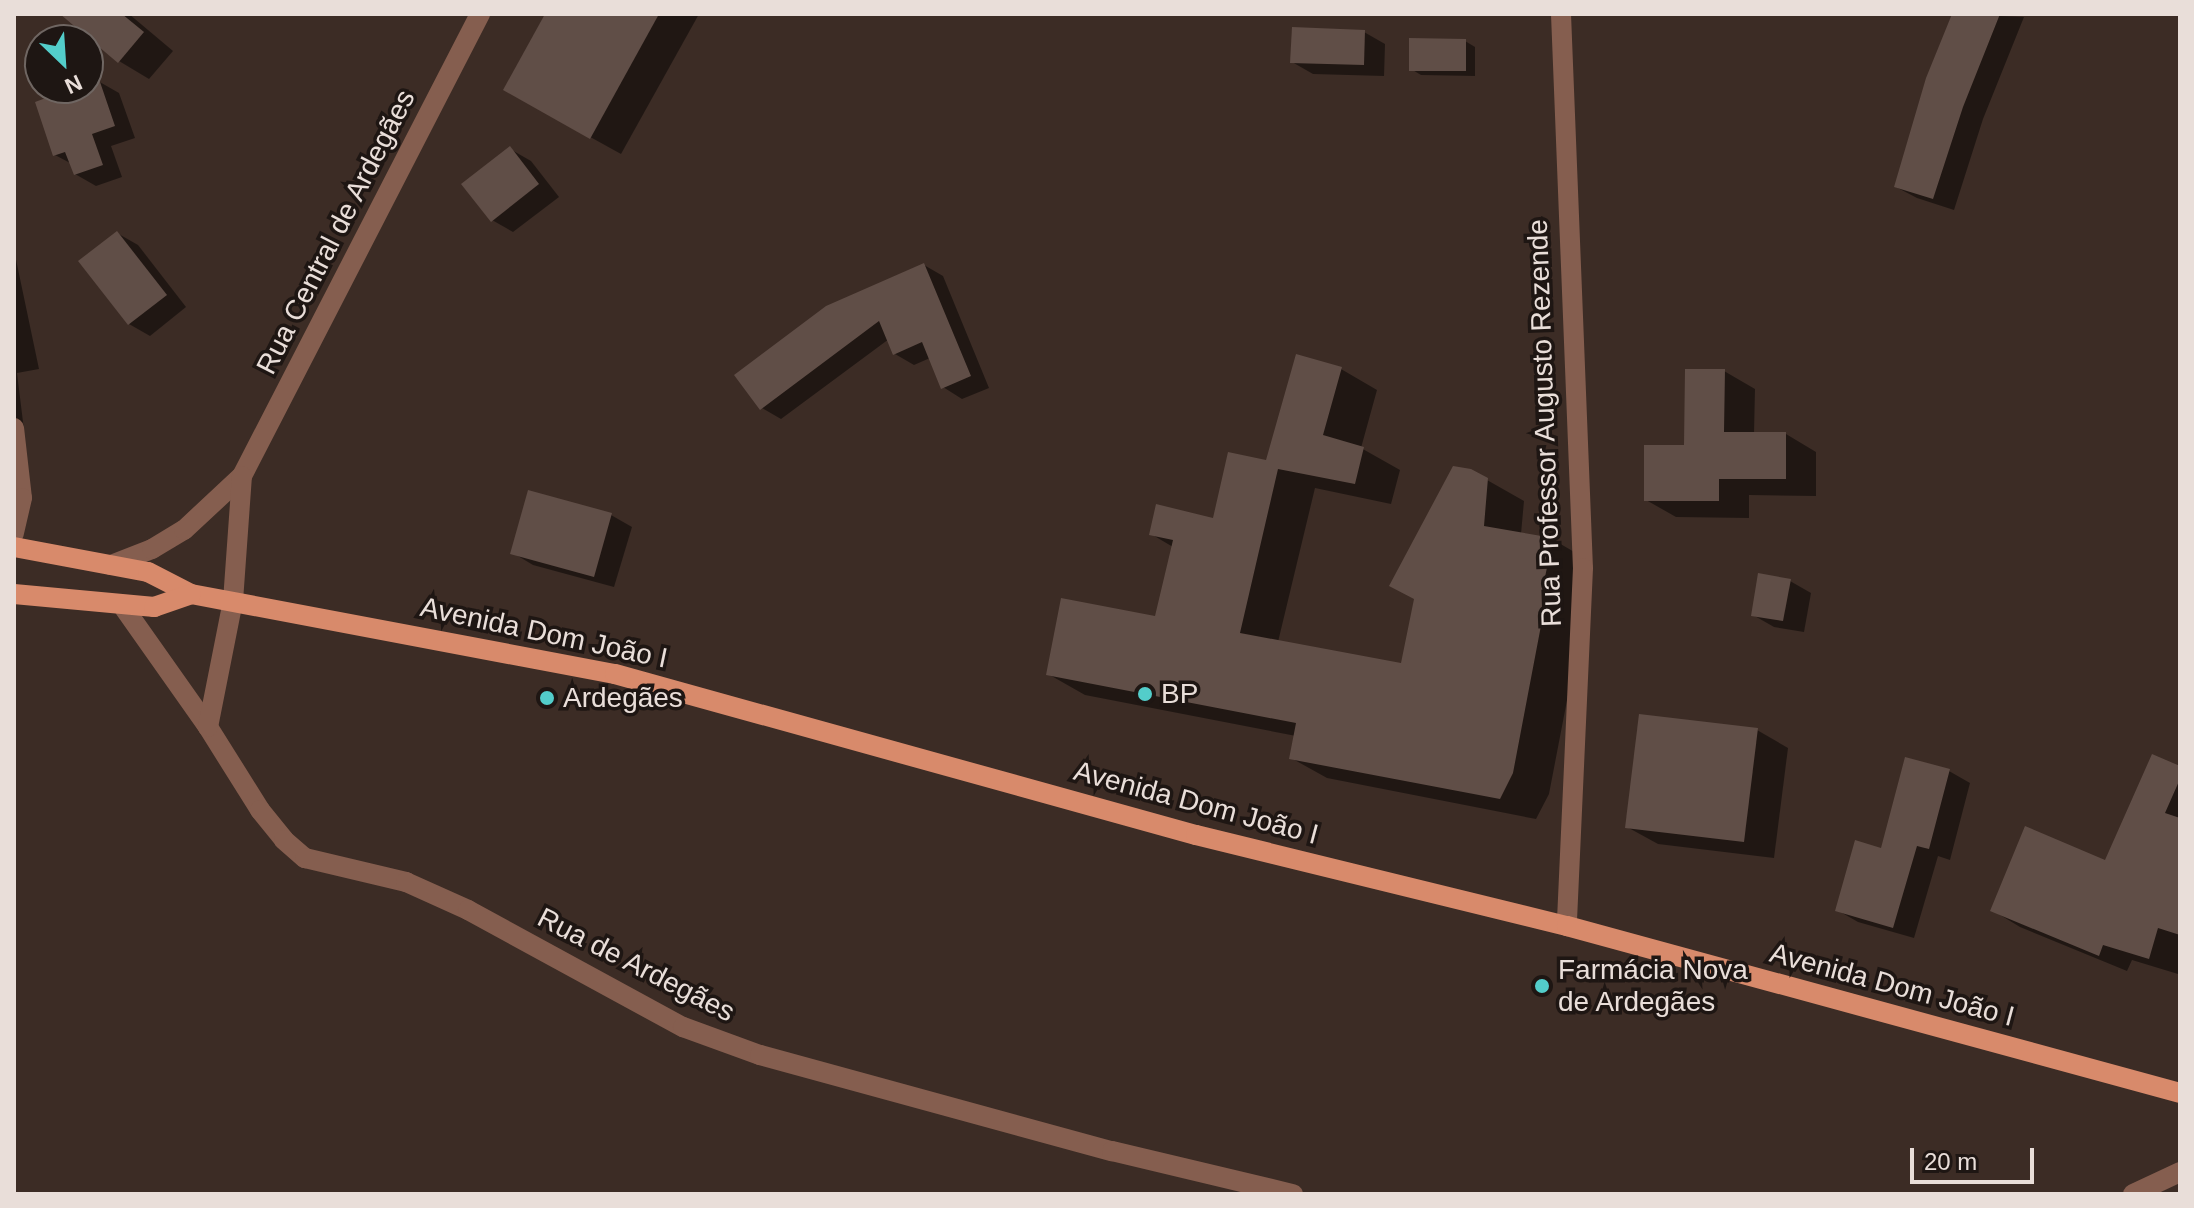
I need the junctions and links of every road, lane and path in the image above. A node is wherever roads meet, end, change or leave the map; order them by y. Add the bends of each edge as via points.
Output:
1 (480, 14) edge
2 (1561, 14) edge
3 (14, 428) edge
4 (242, 476) junction
5 (14, 534) edge
6 (14, 547) edge
7 (111, 565) junction
8 (14, 594) edge
9 (191, 594) junction
10 (233, 601) junction
11 (122, 605) junction
12 (208, 727) junction
13 (1567, 926) junction
14 (2180, 1093) edge
15 (2180, 1172) edge
16 (1293, 1194) edge
17 (2133, 1194) edge

1 - 4 street, Rua Central de Ardegães
2 - 13 street, Rua Professor Augusto Rezende via 1583,568
3 - 5 street via 22,498
4 - 7 street, Rua Central de Ardegães via 184,530
4 - 10 street, Rua Central de Ardegães
6 - 7 main road, Avenida Dom João I
7 - 9 main road, Avenida Dom João I via 148,572
8 - 11 main road, Avenida Dom João I
9 - 10 main road, Avenida Dom João I
9 - 11 main road, Avenida Dom João I via 154,607
10 - 12 street
10 - 13 main road, Avenida Dom João I via 615,674 1196,835
11 - 12 street, Rua de Ardegães
12 - 16 street, Rua de Ardegães via 260,810 305,858 406,882 683,1027 865,1085
13 - 14 main road, Avenida Dom João I
15 - 17 street

